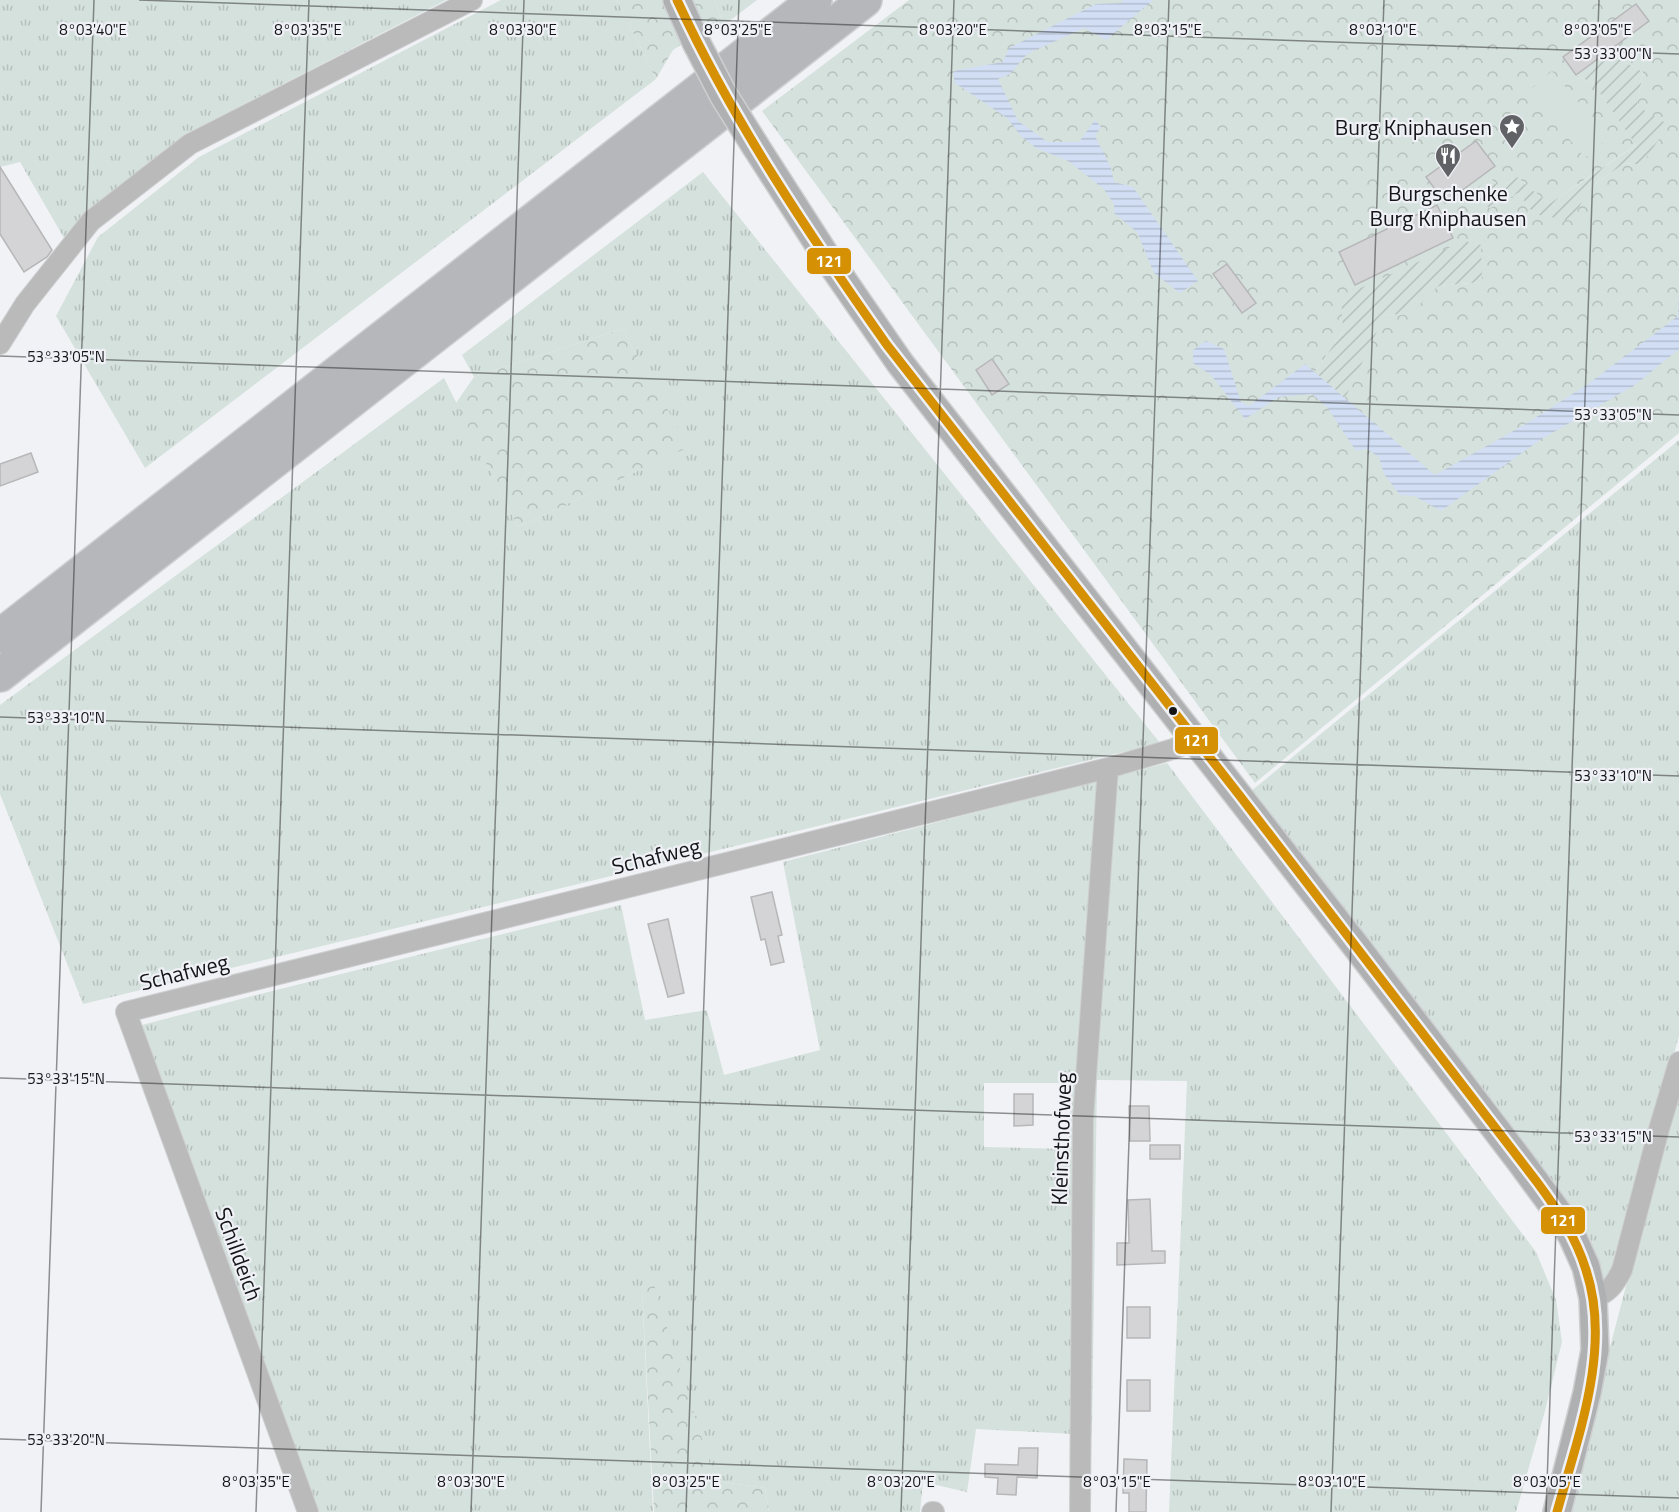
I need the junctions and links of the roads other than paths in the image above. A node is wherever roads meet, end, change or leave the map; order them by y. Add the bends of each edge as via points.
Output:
1 (472, 0) edge
2 (677, 0) edge
3 (815, 0) edge
4 (865, 0) edge
5 (0, 344) edge
6 (0, 636) edge
7 (0, 675) edge
8 (1195, 740) junction
9 (1108, 768) junction
10 (126, 1012) joint
11 (1679, 1062) edge
12 (1593, 1298) junction
13 (308, 1512) edge
14 (1080, 1512) edge
15 (1557, 1512) edge

1 - 5 street via 190,144 91,221 25,304
2 - 8 street, bridge via 724,96 900,363
3 - 6 highway
4 - 7 highway
8 - 9 street, Schafweg
8 - 12 street via 1562,1218 1586,1267
9 - 10 street, Schafweg
9 - 14 street, Kleinsthofweg via 1083,1119
10 - 13 street, Schilldeich
11 - 12 street via 1622,1270 1605,1295
12 - 15 street via 1592,1372

